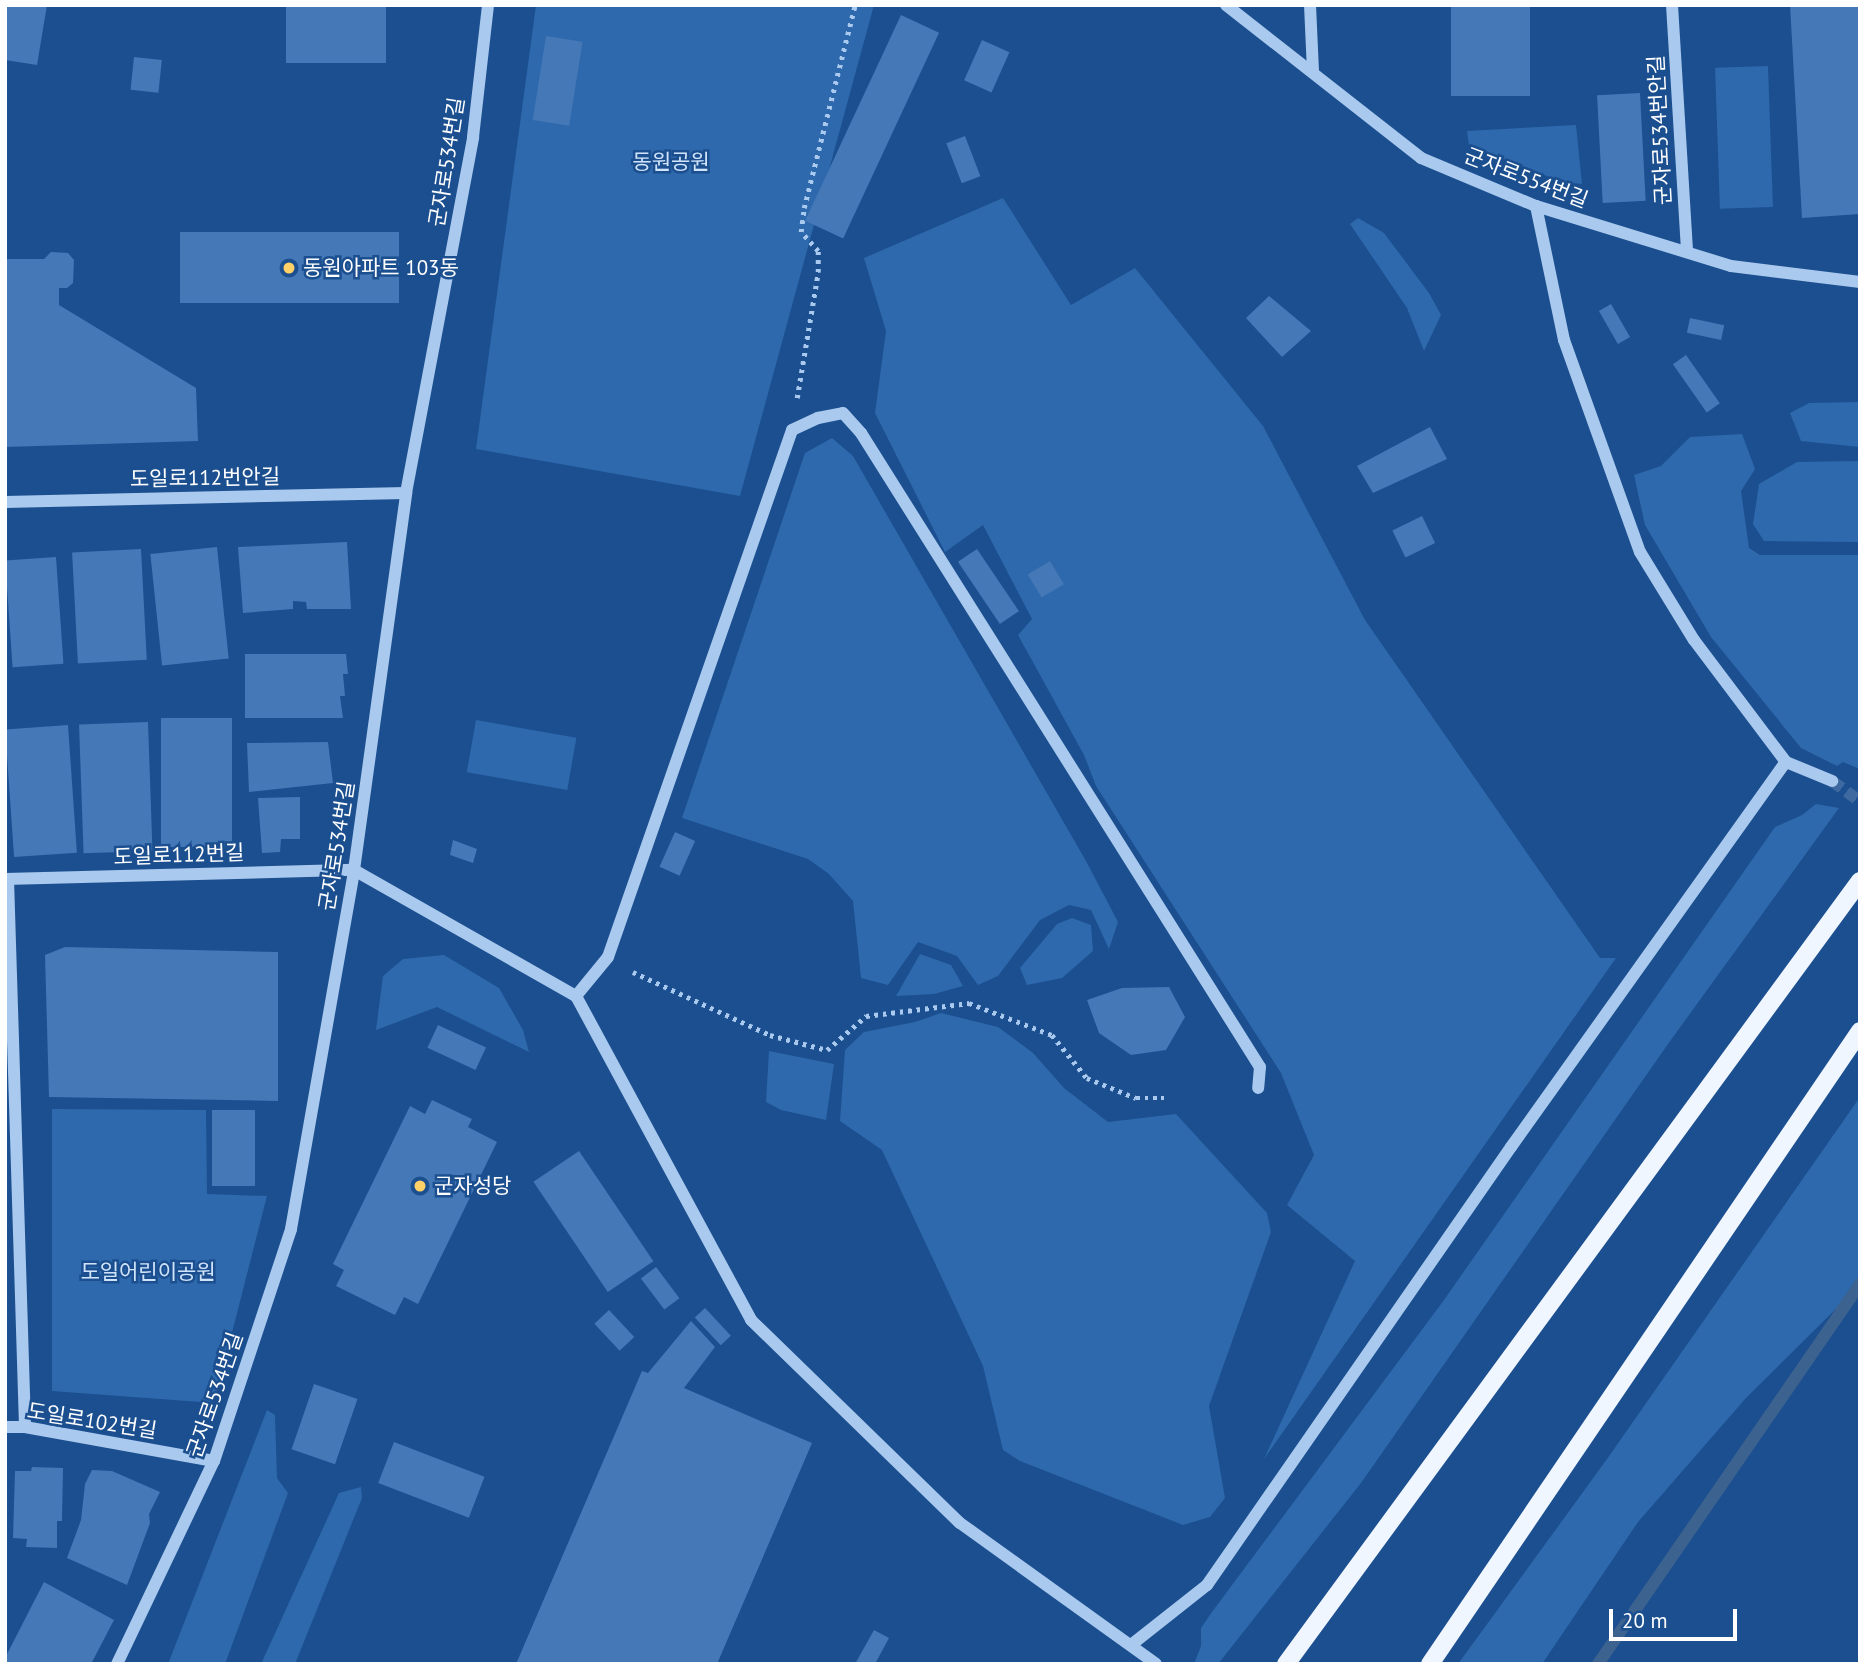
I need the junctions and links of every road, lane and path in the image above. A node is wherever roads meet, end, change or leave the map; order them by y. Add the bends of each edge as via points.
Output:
1 (488, 5) edge
2 (855, 5) edge
3 (1226, 5) edge
4 (1310, 5) edge
5 (1672, 5) edge
6 (1312, 71) junction
7 (1536, 206) junction
8 (1687, 252) junction
9 (1860, 282) edge
10 (792, 430) junction
11 (406, 494) junction
12 (5, 502) edge
13 (1786, 762) junction
14 (1832, 781) tunnel mouth
15 (355, 870) junction
16 (7, 879) edge
17 (1860, 881) edge
18 (597, 971) junction
19 (576, 996) junction
20 (1860, 1031) edge
21 (1258, 1088) dead end
22 (1164, 1098) dead end
23 (5, 1427) edge
24 (25, 1427) junction
25 (214, 1461) junction
26 (1131, 1645) junction
27 (117, 1664) edge
28 (1156, 1664) edge
29 (1286, 1664) edge
30 (1430, 1664) edge

1 - 11 street, 군자로534번길 via 473,137
2 - 10 path via 804,208 801,232 818,251 818,272
3 - 6 street, 군자로554번길
4 - 6 street
5 - 8 street, 군자로534번안길
6 - 7 street, 군자로554번길 via 1421,158
7 - 8 street, 군자로554번길
7 - 13 street via 1564,340 1640,552 1694,639
8 - 9 street, 군자로554번길 via 1731,266
10 - 18 street via 608,957
10 - 21 street via 843,413 861,433 1261,1067
11 - 12 street, 도일로112번안길
11 - 15 street, 군자로534번길
13 - 14 street
13 - 26 street via 1207,1585
15 - 16 street, 도일로112번길
15 - 19 street
15 - 25 street, 군자로534번길 via 290,1229
16 - 24 street
17 - 29 main road
18 - 19 street
18 - 22 path via 632,971 769,1035 827,1050 866,1016 970,1003 1052,1035 1087,1078 1136,1098
19 - 26 street via 751,1320 960,1523
20 - 30 main road
23 - 24 street, 도일로102번길
24 - 25 street, 도일로102번길
25 - 27 street, 군자로534번길
26 - 28 street

